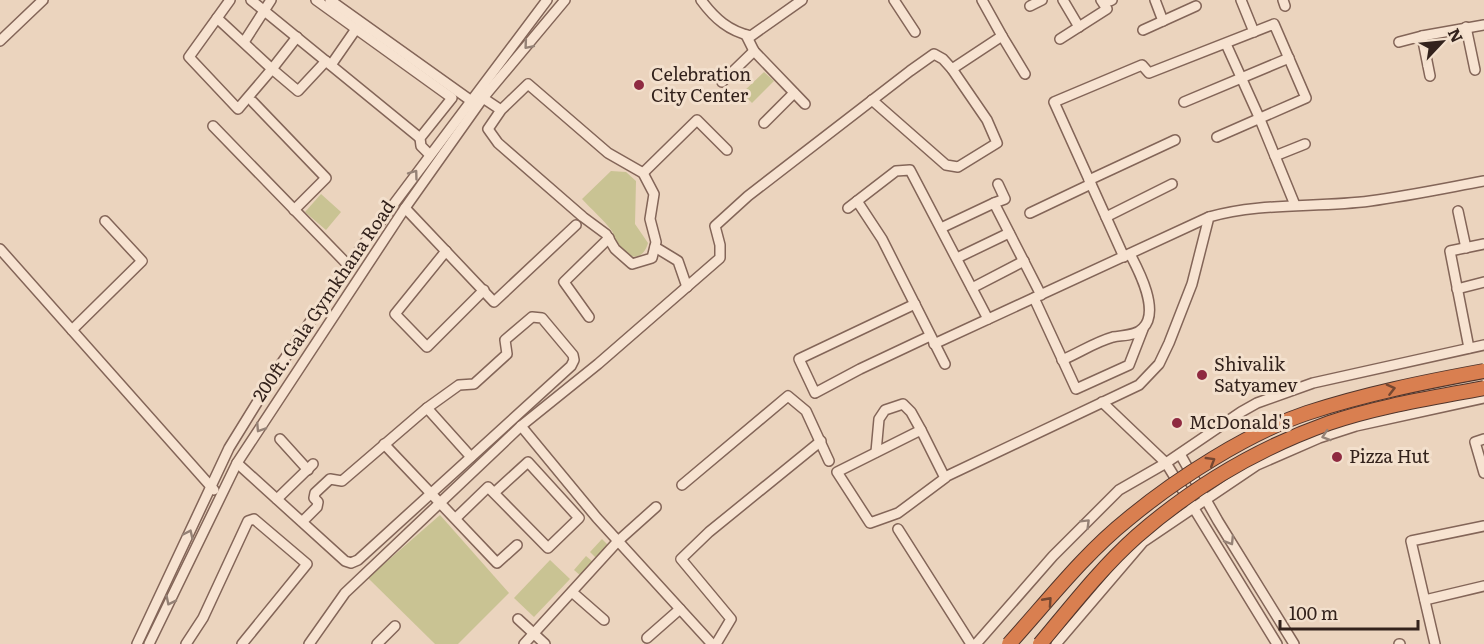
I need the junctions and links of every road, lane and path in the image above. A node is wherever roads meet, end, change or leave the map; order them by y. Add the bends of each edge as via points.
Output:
1 (43, 0) edge
2 (230, 0) edge
3 (251, 0) edge
4 (271, 0) edge
5 (316, 0) edge
6 (330, 0) edge
7 (547, 0) edge
8 (565, 0) edge
9 (701, 0) edge
10 (802, 0) edge
11 (894, 0) edge
12 (982, 0) edge
13 (1042, 0) edge
14 (1063, 0) edge
15 (1108, 0) edge
16 (1155, 0) edge
17 (1241, 0) edge
18 (1030, 6) dead end
19 (1196, 6) dead end
20 (264, 10) junction
21 (217, 18) junction
22 (1163, 21) junction
23 (1484, 25) edge
24 (1079, 27) junction
25 (1466, 27) junction
26 (356, 29) junction
27 (1143, 30) dead end
28 (915, 32) dead end
29 (1254, 32) junction
30 (746, 35) junction
31 (1002, 36) junction
32 (1422, 36) junction
33 (297, 37) junction
34 (1060, 39) dead end
35 (0, 41) edge
36 (244, 42) junction
37 (1400, 42) dead end
38 (1226, 44) junction
39 (754, 51) junction
40 (1289, 58) junction
41 (329, 63) junction
42 (272, 69) junction
43 (952, 69) junction
44 (1476, 70) dead end
45 (1025, 74) dead end
46 (1430, 76) dead end
47 (1241, 77) junction
48 (722, 82) dead end
49 (794, 93) junction
50 (483, 98) junction
51 (470, 100) junction
52 (873, 100) junction
53 (253, 102) dead end
54 (1184, 102) dead end
55 (805, 104) dead end
56 (501, 110) junction
57 (1259, 117) junction
58 (764, 123) dead end
59 (213, 126) dead end
60 (1217, 137) dead end
61 (420, 138) junction
62 (1175, 140) dead end
63 (1305, 144) dead end
64 (727, 150) dead end
65 (429, 154) junction
66 (1275, 156) junction
67 (643, 173) junction
68 (1484, 181) edge
69 (1090, 182) junction
70 (998, 184) dead end
71 (1172, 184) dead end
72 (857, 201) junction
73 (994, 203) junction
74 (1295, 205) junction
75 (405, 208) junction
76 (848, 208) dead end
77 (294, 210) junction
78 (1458, 212) dead end
79 (1030, 213) dead end
80 (1106, 217) junction
81 (1209, 217) junction
82 (105, 221) dead end
83 (576, 225) dead end
84 (941, 228) junction
85 (1009, 232) junction
86 (609, 238) junction
87 (1484, 244) edge
88 (655, 247) junction
89 (1466, 248) junction
90 (0, 249) edge
91 (446, 251) junction
92 (1127, 255) junction
93 (957, 258) junction
94 (1024, 261) junction
95 (349, 266) junction
96 (1484, 282) edge
97 (687, 286) junction
98 (972, 288) junction
99 (1457, 289) junction
100 (484, 290) junction
101 (1038, 296) junction
102 (915, 304) junction
103 (589, 317) dead end
104 (988, 319) junction
105 (1143, 329) junction
106 (72, 330) junction
107 (932, 340) junction
108 (1484, 345) edge
109 (1469, 348) junction
110 (1062, 360) junction
111 (945, 364) dead end
112 (1484, 371) edge
113 (1484, 388) edge
114 (1484, 398) edge
115 (1102, 402) junction
116 (427, 408) junction
117 (521, 426) junction
118 (921, 429) junction
119 (280, 439) dead end
120 (1484, 439) edge
121 (821, 441) junction
122 (384, 444) junction
123 (876, 452) junction
124 (1180, 454) junction
125 (471, 457) junction
126 (829, 461) dead end
127 (237, 463) junction
128 (1166, 463) junction
129 (1484, 473) edge
130 (945, 478) junction
131 (682, 485) dead end
132 (211, 487) junction
133 (431, 493) junction
134 (494, 493) junction
135 (220, 496) junction
136 (277, 499) junction
137 (1206, 499) junction
138 (441, 503) junction
139 (656, 507) dead end
140 (1193, 507) junction
141 (456, 518) junction
142 (302, 522) junction
143 (1484, 526) edge
144 (898, 529) dead end
145 (618, 541) junction
146 (517, 545) dead end
147 (1484, 586) edge
148 (572, 592) junction
149 (1425, 600) junction
150 (681, 609) junction
151 (518, 618) dead end
152 (604, 620) dead end
153 (395, 626) dead end
154 (533, 634) junction
155 (647, 638) dead end
156 (153, 642) edge
157 (136, 644) edge
158 (186, 644) edge
159 (242, 644) edge
160 (309, 644) edge
161 (377, 644) edge
162 (524, 644) edge
163 (545, 644) edge
164 (714, 644) edge
165 (971, 644) edge
166 (976, 644) edge
167 (1009, 644) edge
168 (1040, 644) edge
169 (1056, 644) edge
170 (1277, 644) edge
171 (1294, 644) edge
172 (1435, 644) edge

1 - 35 street
2 - 21 street
3 - 20 street
4 - 20 street
5 - 26 street
6 - 51 street
7 - 51 street
8 -> 50 street, 200ft. Gala Gymkhana Road
9 - 30 street via 712,16 734,32
10 - 30 street via 751,36
11 - 28 street
12 - 31 street
13 - 18 street
14 - 24 street
15 - 24 street via 1107,9
16 - 22 street
17 - 29 street
19 - 22 street
20 - 33 street
20 - 36 street
21 - 36 street
21 - 42 street via 189,57 238,109
22 - 27 street
23 - 25 street
24 - 34 street
25 - 32 street
25 - 44 street
26 - 41 street
26 - 61 street via 452,98
29 - 38 street
29 - 40 street via 1274,24
30 - 39 street
31 - 43 street
31 - 45 street
32 - 37 street
32 - 46 street
33 - 41 street
33 - 42 street
36 - 42 street
38 - 47 street
38 - 69 street via 1149,73 1142,65 1054,102
39 - 48 street
39 - 49 street
40 - 47 street
40 - 57 street via 1305,98
41 - 42 street via 298,91
41 - 61 street
43 - 52 street via 934,54
43 - 52 street via 987,120 997,143 958,167 946,165
47 - 54 street
47 - 57 street
49 - 55 street
49 - 58 street
50 - 56 street
50 - 75 street, 200ft. Gala Gymkhana Road
51 - 65 street
52 - 97 street via 715,226 720,258
53 - 77 street via 326,178
56 - 67 street via 528,84 608,153
56 - 86 street via 488,129 498,143
57 - 60 street
57 - 66 street
59 - 77 street
61 - 65 street
62 - 69 street
63 - 66 street
64 - 67 street via 696,120
95 -> 65 street
66 - 74 street
67 - 88 street via 654,194 650,219
68 - 74 street via 1369,201
69 - 79 street
69 - 80 street
70 - 73 street via 1005,199
71 - 80 street
72 - 76 street
72 - 84 street via 896,171 910,170
72 - 102 street via 882,239
73 - 84 street
73 - 85 street
74 - 81 street
75 - 91 street
75 -> 127 street, 200ft. Gala Gymkhana Road
77 - 95 street
78 - 89 street
80 - 92 street
81 - 92 street
81 - 115 street via 1192,284 1159,364 1139,385
82 - 106 street via 142,261
83 - 100 street via 494,302
84 - 93 street
85 - 93 street
85 - 94 street
86 - 88 street via 632,264 652,258
86 - 103 street via 564,282
87 - 89 street
88 - 97 street via 678,261
89 - 99 street via 1450,251
90 - 106 street
91 - 100 street
91 - 100 street via 395,314 427,347
92 - 101 street
92 - 105 street via 1148,297 1149,318
93 - 98 street
94 - 98 street
94 - 101 street
95 - 132 street via 245,421
96 - 99 street
97 - 117 street
98 - 104 street
99 - 109 street
101 - 104 street
101 - 110 street
102 - 107 street
102 - 107 street via 799,359 815,393 860,369
104 - 107 street
105 - 110 street via 1116,336
105 - 110 street via 1130,365 1082,388 1076,389
106 - 132 street
107 - 111 street
108 - 109 street
109 - 124 street via 1292,389 1241,412
167 -> 112 highway, bridge via 1084,560 1127,519 1196,469 1305,414 1391,389
113 - 168 highway, bridge via 1399,404 1330,423 1239,463 1165,512 1136,537
114 -> 137 street via 1319,438 1257,465
115 - 128 street
115 - 130 street
116 - 122 street
116 - 125 street
116 - 125 street via 459,385 474,384 507,354 506,340 532,317 542,318 573,355 571,366
117 - 138 street
117 - 145 street
118 - 123 street
118 - 123 street via 903,404 885,410 879,418
118 - 130 street
119 - 136 street via 310,467
120 - 129 street via 1475,442
121 - 126 street
121 - 131 street via 806,411 789,396
121 - 164 street via 681,559 731,619
122 - 133 street
122 - 142 street via 342,481 330,479 315,493 317,507
123 - 130 street via 837,472 870,523 898,513
124 - 128 street
124 - 137 street
125 - 133 street
127 - 135 street, 200ft. Gala Gymkhana Road
127 - 136 street
128 - 140 street
166 -> 128 street via 1053,556 1119,490
132 - 135 street
157 -> 132 street
133 - 138 street
133 - 142 street via 351,563
134 - 134 street via 548,548 579,518 528,462
134 - 141 street via 488,487
135 -> 156 street, 200ft. Gala Gymkhana Road
136 - 142 street
137 - 140 street
137 -> 171 street
138 - 141 street
138 - 160 street via 345,593
139 - 145 street
140 - 169 street via 1143,542
140 - 170 street
141 - 146 street via 497,563
143 - 149 street via 1411,541
144 - 165 street
145 - 148 street
145 - 150 street
147 - 149 street
148 - 152 street
148 - 154 street
149 - 172 street
150 - 155 street
150 - 164 street
151 - 154 street
153 - 161 street
154 - 162 street
154 - 163 street
158 - 159 street via 203,618 248,521 254,519 307,564

